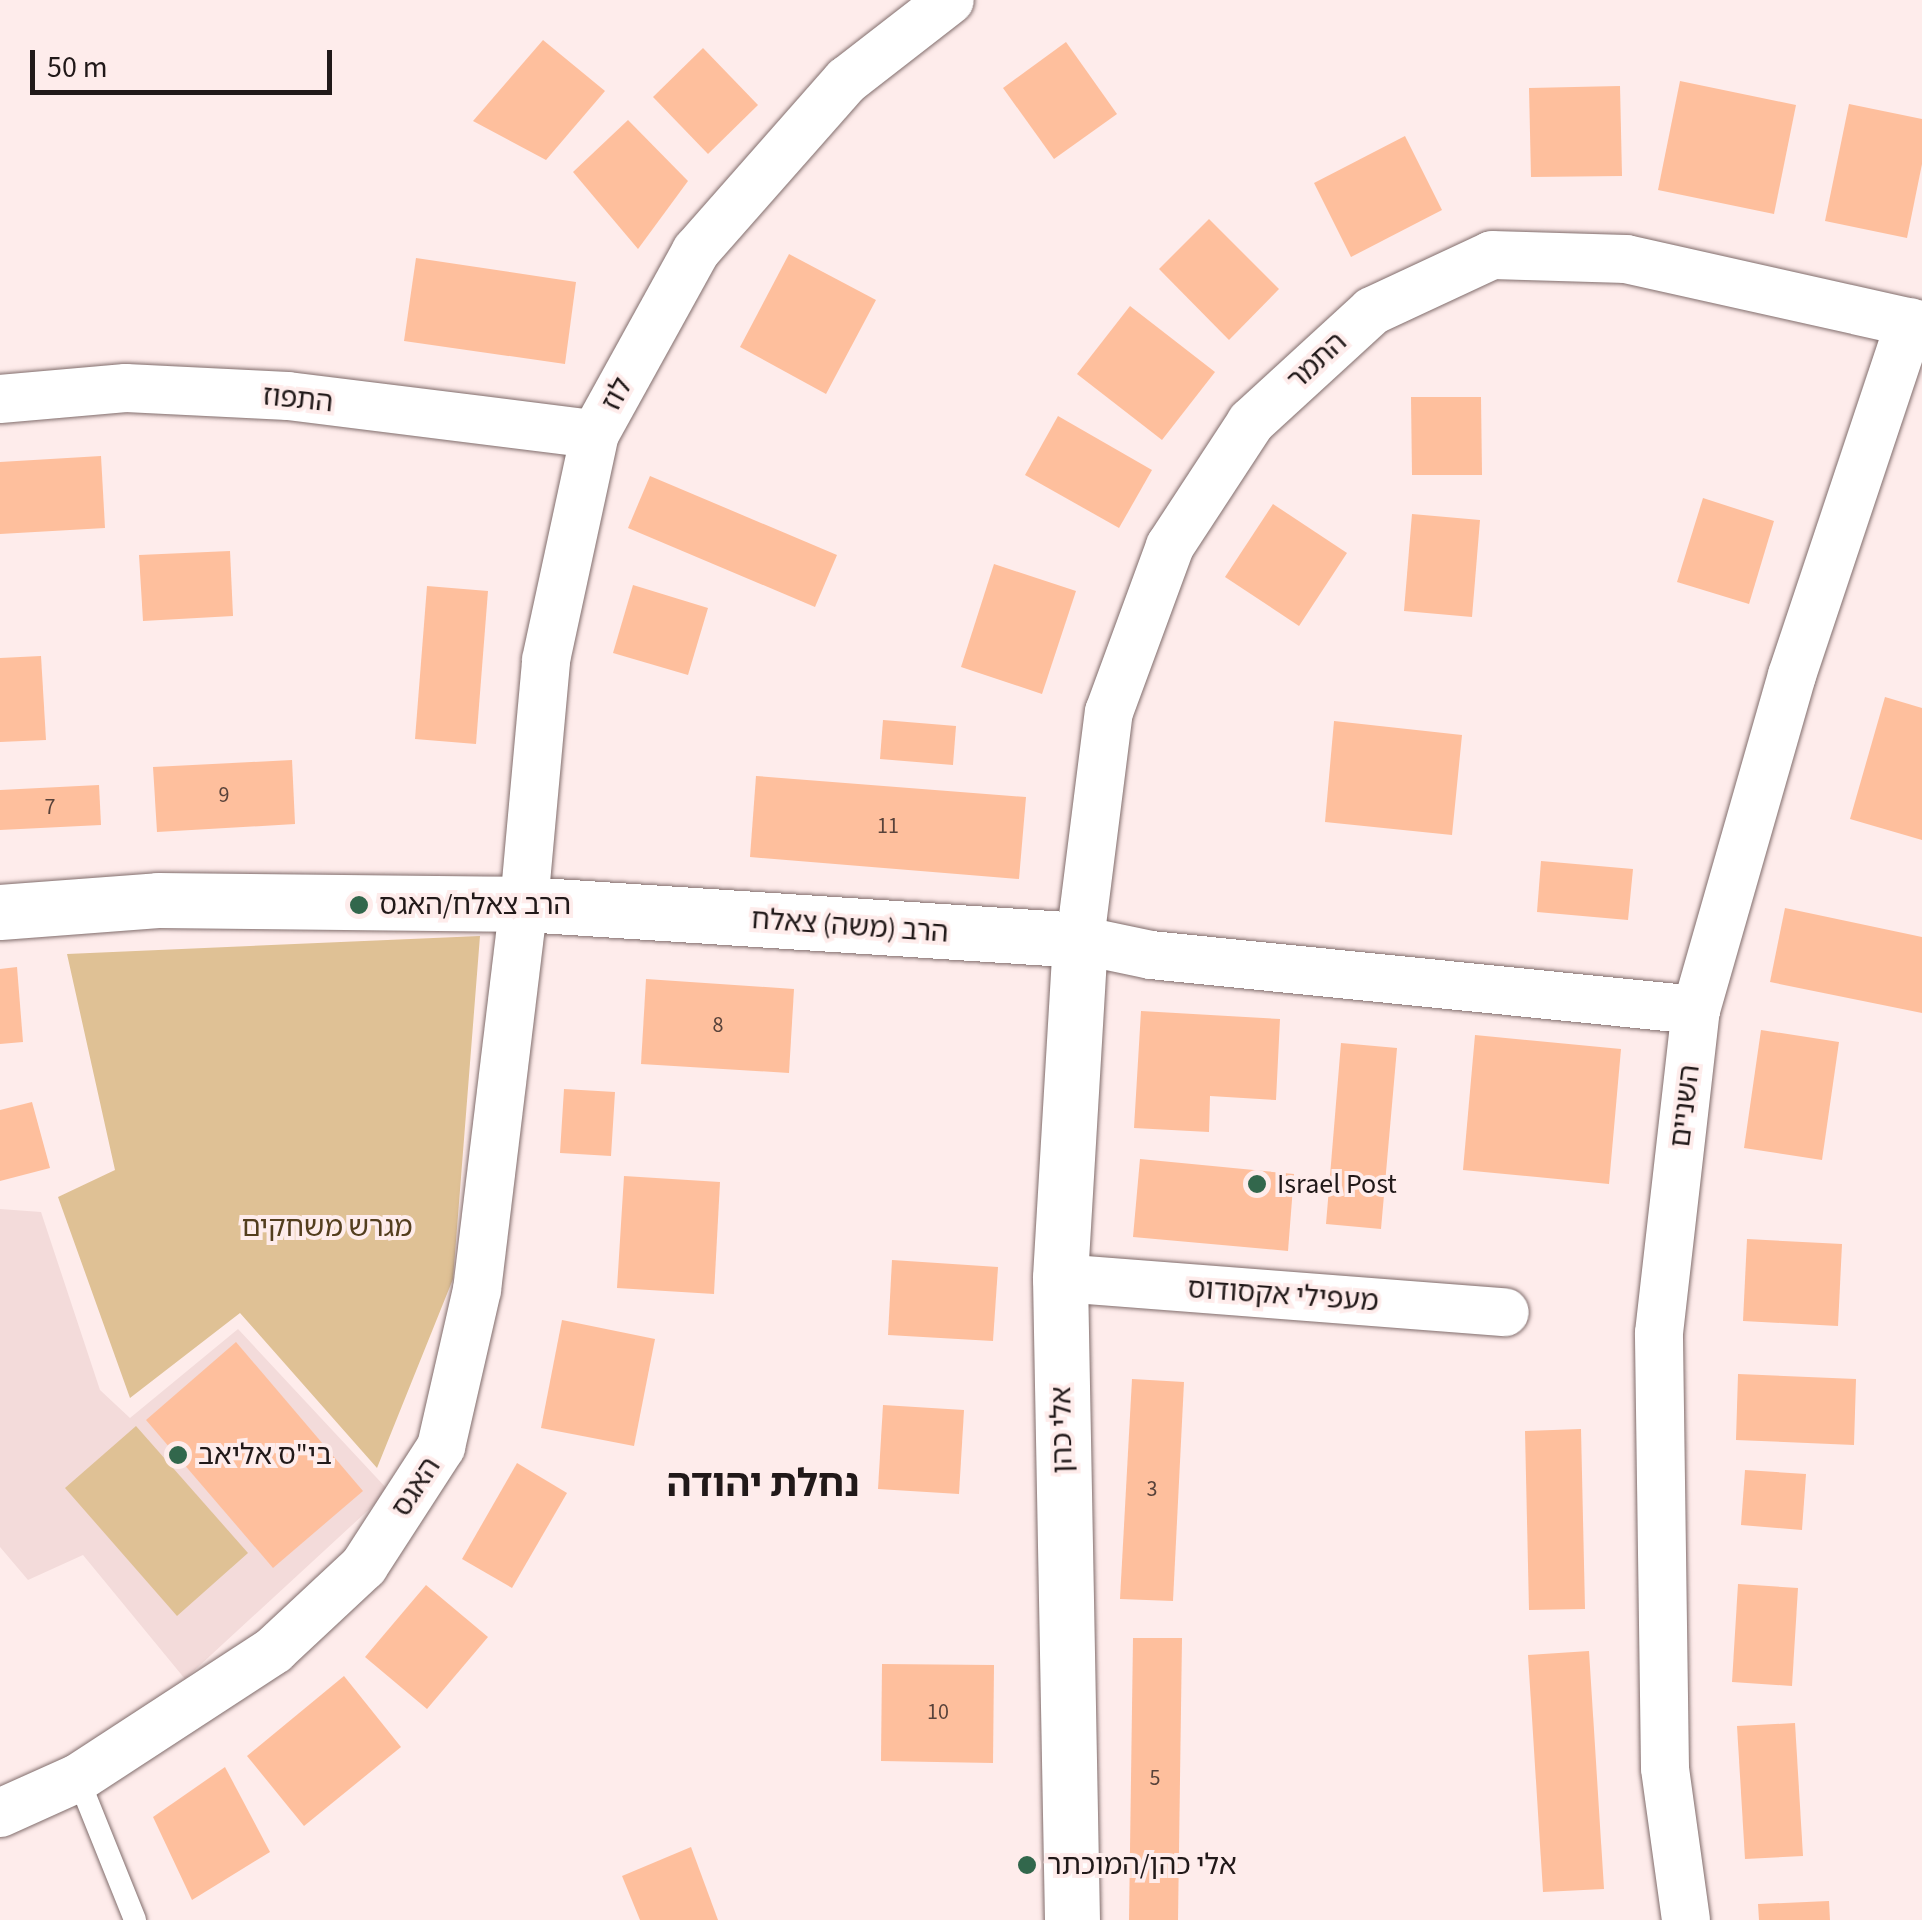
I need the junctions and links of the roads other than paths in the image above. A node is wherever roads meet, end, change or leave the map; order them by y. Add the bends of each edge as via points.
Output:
1 (950, 0) edge
2 (1916, 323) edge
3 (0, 399) edge
4 (596, 434) junction
5 (524, 904) junction
6 (0, 912) edge
7 (1080, 940) junction
8 (1696, 1010) junction
9 (1060, 1278) junction
10 (1505, 1312) dead end
11 (78, 1778) junction
12 (0, 1813) edge
13 (135, 1920) edge
14 (1072, 1920) edge
15 (1686, 1920) edge

1 - 4 street, לוז via 847,80 696,250
2 - 7 street, התמר via 1626,259 1492,255 1372,311 1251,422 1170,546 1110,712
2 - 8 street, השניים via 1792,674
3 - 4 street, התפוז via 126,388 273,396
4 - 5 street, לוז via 546,660
5 - 6 street, הרב (משה) צאלח via 158,900
5 - 7 street, הרב (משה) צאלח
5 - 11 street, האגס via 477,1290 441,1448 364,1566 274,1650
7 - 8 street, הרב (משה) צאלח via 1152,956
7 - 9 street, אלי כהן
8 - 15 street, השניים via 1659,1333 1665,1768
9 - 10 street, מעפילי אקסודוס
9 - 14 street, אלי כהן
11 - 12 street, האגס
11 - 13 lane

